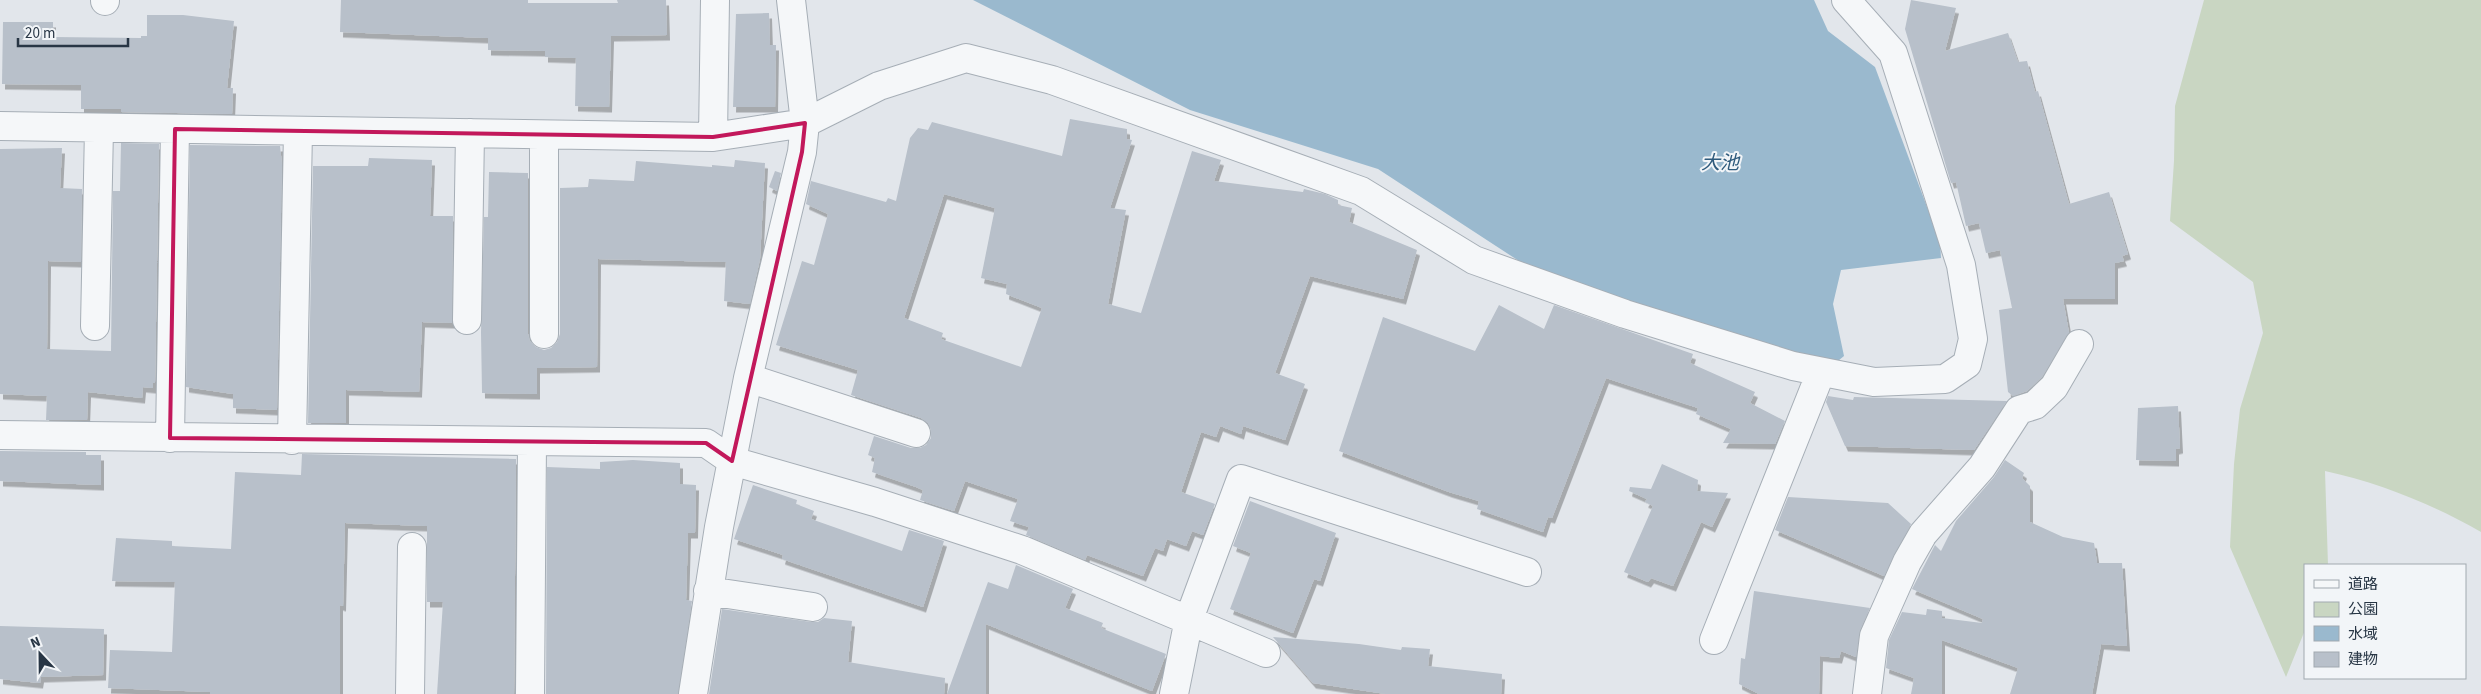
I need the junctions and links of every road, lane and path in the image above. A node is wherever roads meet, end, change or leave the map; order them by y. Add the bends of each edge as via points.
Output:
1 (715, 0) edge
2 (790, 0) edge
3 (1846, 0) edge
4 (805, 123) junction
5 (0, 126) edge
6 (99, 128) junction
7 (175, 129) junction
8 (298, 131) junction
9 (470, 133) junction
10 (544, 134) junction
11 (713, 137) junction
12 (467, 320) dead end
13 (95, 326) dead end
14 (544, 334) dead end
15 (2079, 344) dead end
16 (1822, 372) junction
17 (748, 378) junction
18 (916, 434) dead end
19 (0, 436) edge
20 (170, 438) junction
21 (292, 440) junction
22 (532, 442) junction
23 (732, 462) junction
24 (412, 547) dead end
25 (1527, 572) dead end
26 (708, 591) junction
27 (813, 607) dead end
28 (1189, 619) junction
29 (1714, 640) dead end
30 (1266, 653) dead end
31 (410, 694) edge
32 (530, 694) edge
33 (693, 694) edge
34 (1174, 694) edge
35 (1867, 694) edge

1 - 11 street
2 - 4 street
3 - 16 street via 1893,53 1961,265 1973,339 1967,364 1946,380 1874,382
4 - 11 street
4 - 16 street via 879,86 966,58 1052,80 1361,191 1474,260 1625,314
4 - 17 street via 802,152
5 - 6 street
6 - 7 street
6 - 13 street
7 - 8 street
7 - 20 street
8 - 9 street
8 - 21 street
9 - 10 street
9 - 12 street
10 - 11 street
10 - 14 street
15 - 35 street via 2054,387 2035,405 2019,410 1982,467 1923,534 1874,636
16 - 29 street
17 - 18 street
17 - 23 street
19 - 20 street
20 - 21 street
21 - 22 street
22 - 23 street via 706,443
22 - 32 street
23 - 26 street
23 - 28 street via 875,502 1022,550
24 - 31 street
25 - 28 street via 1241,479
26 - 27 street
26 - 33 street
28 - 30 street
28 - 34 street

